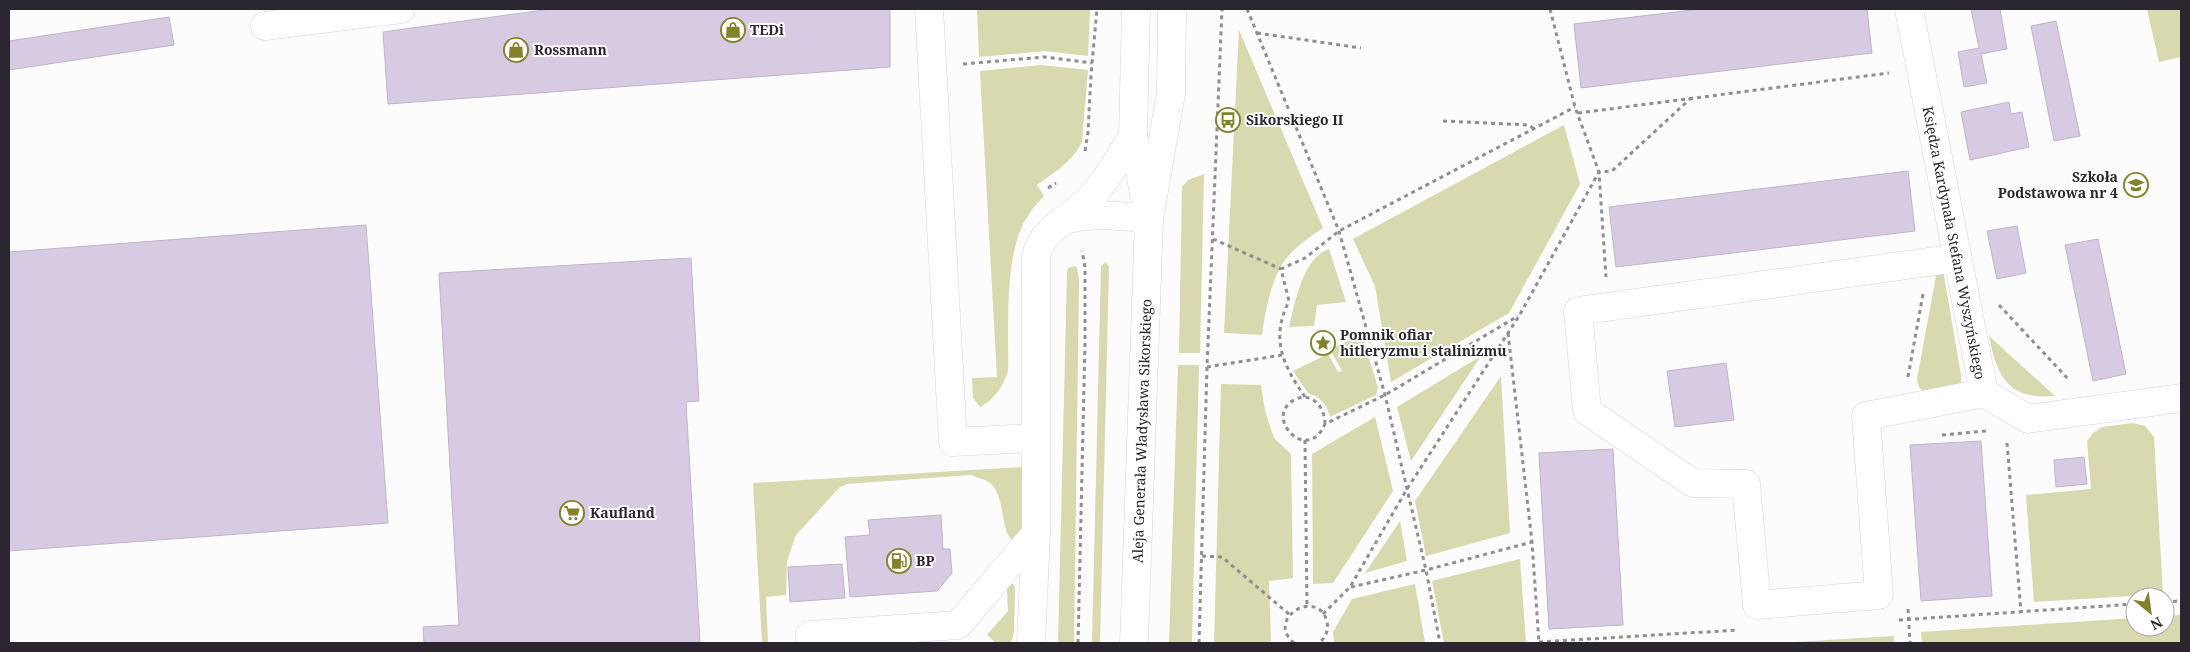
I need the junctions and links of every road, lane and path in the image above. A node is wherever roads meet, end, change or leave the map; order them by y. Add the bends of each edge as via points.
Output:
1 (402, 9) edge
2 (929, 9) edge
3 (1098, 9) edge
4 (1136, 9) edge
5 (1172, 9) edge
6 (1222, 9) edge
7 (1247, 9) edge
8 (1550, 9) edge
9 (1909, 9) edge
10 (265, 26) dead end
11 (1257, 33) junction
12 (1361, 48) dead end
13 (1092, 62) junction
14 (933, 67) junction
15 (1897, 72) dead end
16 (1691, 98) junction
17 (1575, 107) junction
18 (1578, 113) junction
19 (1443, 121) dead end
20 (1534, 129) junction
21 (1133, 136) junction
22 (1082, 156) dead end
23 (1599, 172) junction
24 (1058, 182) dead end
25 (1048, 188) dead end
26 (1065, 220) junction
27 (1149, 220) junction
28 (1339, 231) junction
29 (1212, 239) junction
30 (1082, 251) dead end
31 (1957, 258) junction
32 (1929, 262) junction
33 (1281, 269) junction
34 (1997, 303) dead end
35 (1609, 307) junction
36 (1519, 316) junction
37 (1508, 333) junction
38 (1282, 355) junction
39 (1207, 367) junction
40 (2074, 386) dead end
41 (1984, 393) junction
42 (1385, 395) junction
43 (1305, 397) junction
44 (2181, 398) edge
45 (1902, 409) junction
46 (1325, 424) junction
47 (1996, 430) dead end
48 (1937, 436) dead end
49 (1035, 438) junction
50 (2006, 439) dead end
51 (1304, 440) junction
52 (1407, 489) junction
53 (1036, 534) junction
54 (1532, 542) junction
55 (1202, 556) junction
56 (1426, 570) junction
57 (1350, 587) junction
58 (1907, 599) dead end
59 (1307, 606) junction
60 (2021, 612) dead end
61 (1323, 614) junction
62 (1290, 615) junction
63 (1290, 640) junction
64 (810, 643) edge
65 (1031, 643) edge
66 (1078, 643) edge
67 (1134, 643) edge
68 (1199, 643) edge
69 (1286, 643) edge
70 (1294, 643) edge
71 (1319, 643) edge
72 (1440, 643) edge
73 (1539, 643) edge
74 (1910, 643) edge

1 - 10 street
2 - 14 street
3 - 13 path
4 - 21 street, Aleja Generała Władysława Sikorskiego
5 - 27 street, Aleja Generała Władysława Sikorskiego via 1171,93
6 - 29 path
7 - 11 path
8 - 17 path
9 - 31 street, Księdza Kardynała Stefana Wyszyńskiego
11 - 12 path
11 - 28 path
13 - 14 path via 1044,57
13 - 22 path via 1088,132
14 - 49 street via 953,442
15 - 16 path
16 - 18 path
16 - 23 path via 1612,171
17 - 18 path
17 - 20 path
18 - 23 path
19 - 20 path via 1529,125
20 - 28 path
21 - 26 street via 1095,193
21 - 27 street, Aleja Generała Władysława Sikorskiego
23 - 35 path
23 - 36 path
24 - 25 path
26 - 27 street via 1083,215 1103,215
26 - 49 street via 1045,235 1036,256
27 - 67 street, Aleja Generała Władysława Sikorskiego
28 - 33 path via 1305,258
28 - 42 path
29 - 33 path
29 - 39 path
30 - 66 path via 1085,344
31 - 32 street
31 - 41 street, Księdza Kardynała Stefana Wyszyńskiego
32 - 35 street
32 - 45 path
33 - 38 path via 1289,302 1281,318
34 - 40 path
35 - 45 street via 1578,311 1587,411 1693,482 1746,484 1757,605 1879,595 1866,416
36 - 37 path
36 - 42 path
37 - 52 path
37 - 54 path
38 - 39 path
38 - 43 path
39 - 55 path
41 - 44 street, Księdza Kardynała Stefana Wyszyńskiego via 2028,419
41 - 45 street
42 - 46 path
42 - 52 path
43 - 46 path via 1321,406
43 - 51 path via 1291,402 1284,416 1286,430
46 - 51 path via 1318,435
47 - 48 path
49 - 53 street
50 - 60 path
51 - 59 path
52 - 56 path
52 - 57 path
53 - 64 street via 958,625 810,635
53 - 65 street
54 - 56 path
54 - 73 path
55 - 62 path via 1222,557
55 - 68 path
56 - 57 path
56 - 72 path
57 - 61 path
58 - 74 path
59 - 61 path
59 - 62 path
61 - 71 path via 1327,631
62 - 63 path via 1286,624
63 - 69 path
63 - 70 path

